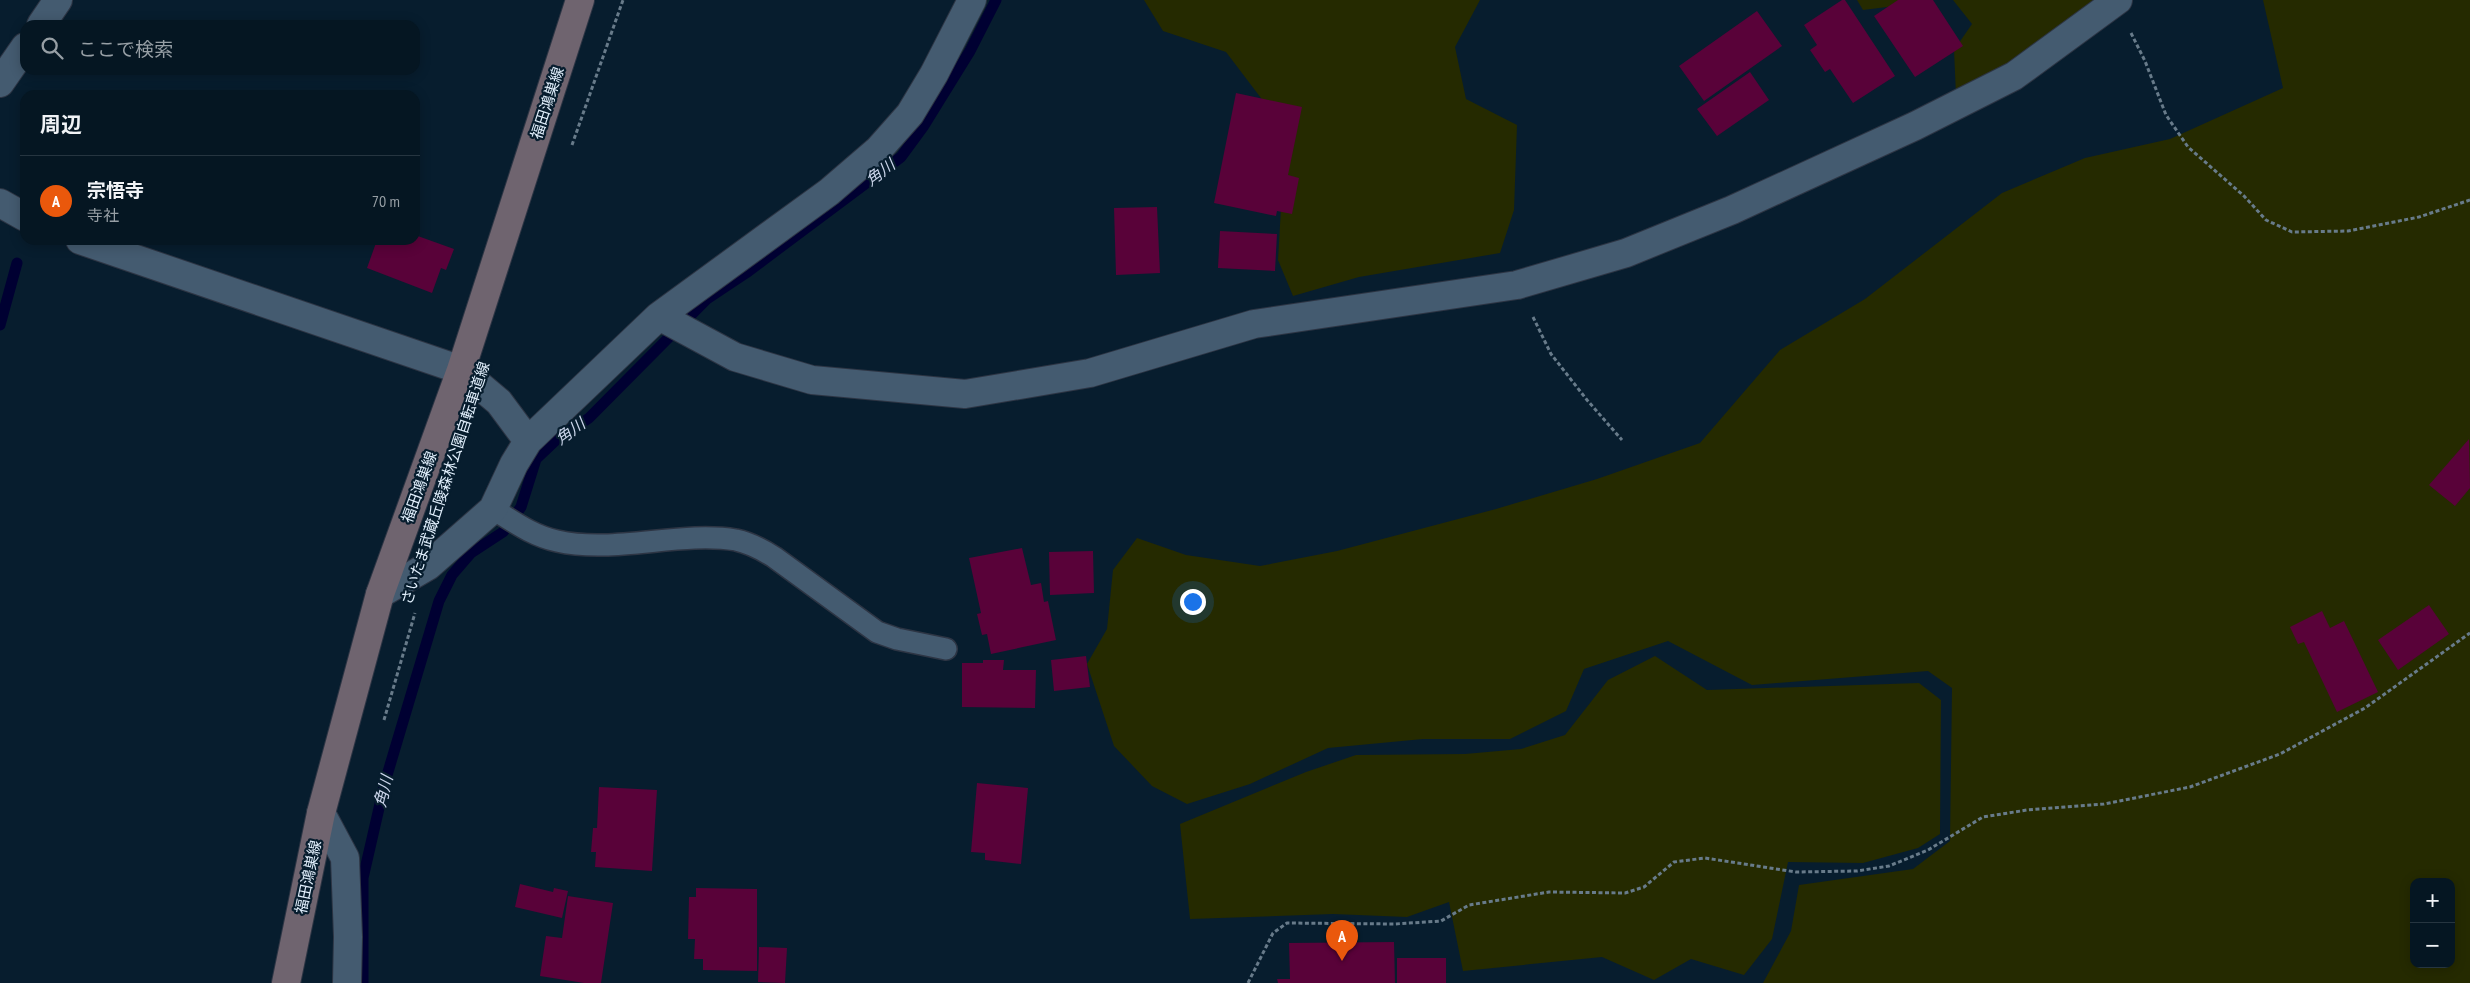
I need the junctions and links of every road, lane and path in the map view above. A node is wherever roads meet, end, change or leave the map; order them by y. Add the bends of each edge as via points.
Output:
1 (58, 0) edge
2 (580, 0) edge
3 (623, 0) edge
4 (972, 0) edge
5 (2117, 2) edge
6 (44, 20) edge
7 (20, 54) edge
8 (0, 83) edge
9 (570, 150) dead end
10 (2470, 200) edge
11 (0, 203) edge
12 (20, 214) edge
13 (95, 245) edge
14 (1517, 285) junction
15 (659, 316) junction
16 (461, 370) junction
17 (1622, 440) dead end
18 (528, 442) junction
19 (493, 509) junction
20 (428, 566) junction
21 (380, 594) junction
22 (2470, 633) edge
23 (946, 649) dead end
24 (383, 724) dead end
25 (321, 813) junction
26 (286, 983) edge
27 (347, 983) edge
28 (1248, 983) edge

1 - 6 street
2 - 16 main road, 福田鴻巣線
3 - 9 path
4 - 15 street via 910,114 879,149 829,192
5 - 10 path via 2166,115 2188,147 2266,220 2292,232 2348,231 2419,217
5 - 14 street via 2014,76 1915,126 1732,210 1626,253
7 - 8 street
11 - 12 street
13 - 16 street
14 - 15 street via 1254,324 1090,373 965,394 812,380 735,357
14 - 17 path via 1551,354
15 - 18 street
16 - 18 street via 499,402
16 - 21 main road, 福田鴻巣線
18 - 19 street
19 - 20 street
19 - 23 lane via 533,534 558,542 737,540 774,557 877,632
20 - 21 street
20 - 24 path, さいたま武蔵丘陵森林公園自転車道線
21 - 25 main road, 福田鴻巣線
22 - 28 path via 2365,708 2280,754 2190,787 2104,804 1983,817 1928,850 1889,866 1865,870 1796,872 1705,858 1674,862 1644,887 1626,893 1549,892 1469,905 1441,922 1287,923 1273,933
25 - 26 main road, 福田鴻巣線
25 - 27 street via 345,858

